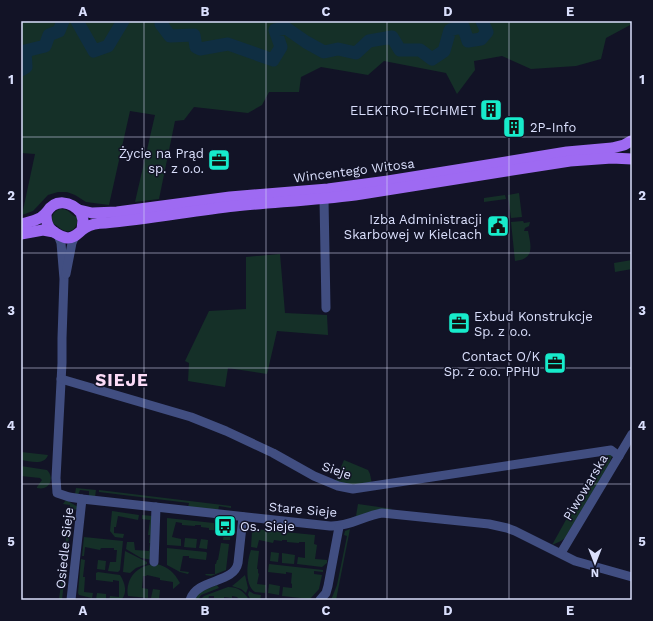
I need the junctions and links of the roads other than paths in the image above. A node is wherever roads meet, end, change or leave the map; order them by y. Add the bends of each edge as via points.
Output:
1 (632, 140) edge
2 (632, 155) edge
3 (632, 159) edge
4 (324, 199) junction
5 (79, 210) junction
6 (46, 213) junction
7 (21, 224) edge
8 (79, 233) junction
9 (21, 234) edge
10 (56, 234) junction
11 (64, 279) junction
12 (326, 308) dead end
13 (61, 379) junction
14 (632, 434) edge
15 (619, 456) junction
16 (82, 498) junction
17 (156, 507) junction
18 (243, 517) junction
19 (339, 527) junction
20 (561, 553) junction
21 (154, 562) dead end
22 (632, 577) edge
23 (71, 600) edge
24 (190, 600) edge
25 (320, 600) edge

1 - 2 main road
1 - 5 main road, Wincentego Witosa via 612,148 567,152 334,188 234,197 117,212 97,213
3 - 4 main road, Wincentego Witosa via 570,162
4 - 8 main road, Wincentego Witosa via 253,204 97,224
4 - 12 street
5 - 6 main road via 63,202 54,204
5 - 8 main road via 82,216
6 - 7 main road
6 - 10 main road via 48,226
8 - 10 main road via 68,238
8 - 11 street via 72,243
9 - 10 main road via 43,230
10 - 11 street via 61,243
11 - 13 street
13 - 15 street, Sieje via 191,417 273,453 314,476 338,486 354,489 610,450
13 - 16 street, Stare Sieje via 57,493
14 - 15 street, Piwowarska
15 - 20 street, Piwowarska
16 - 17 street, Stare Sieje
16 - 23 street, Osiedle Sieje
17 - 18 street, Stare Sieje
17 - 21 street
18 - 19 street, Stare Sieje
18 - 24 street via 235,570 199,588
19 - 20 street, Stare Sieje via 382,513 489,524 515,530
19 - 25 street via 328,586
20 - 22 street, Stare Sieje via 575,561

